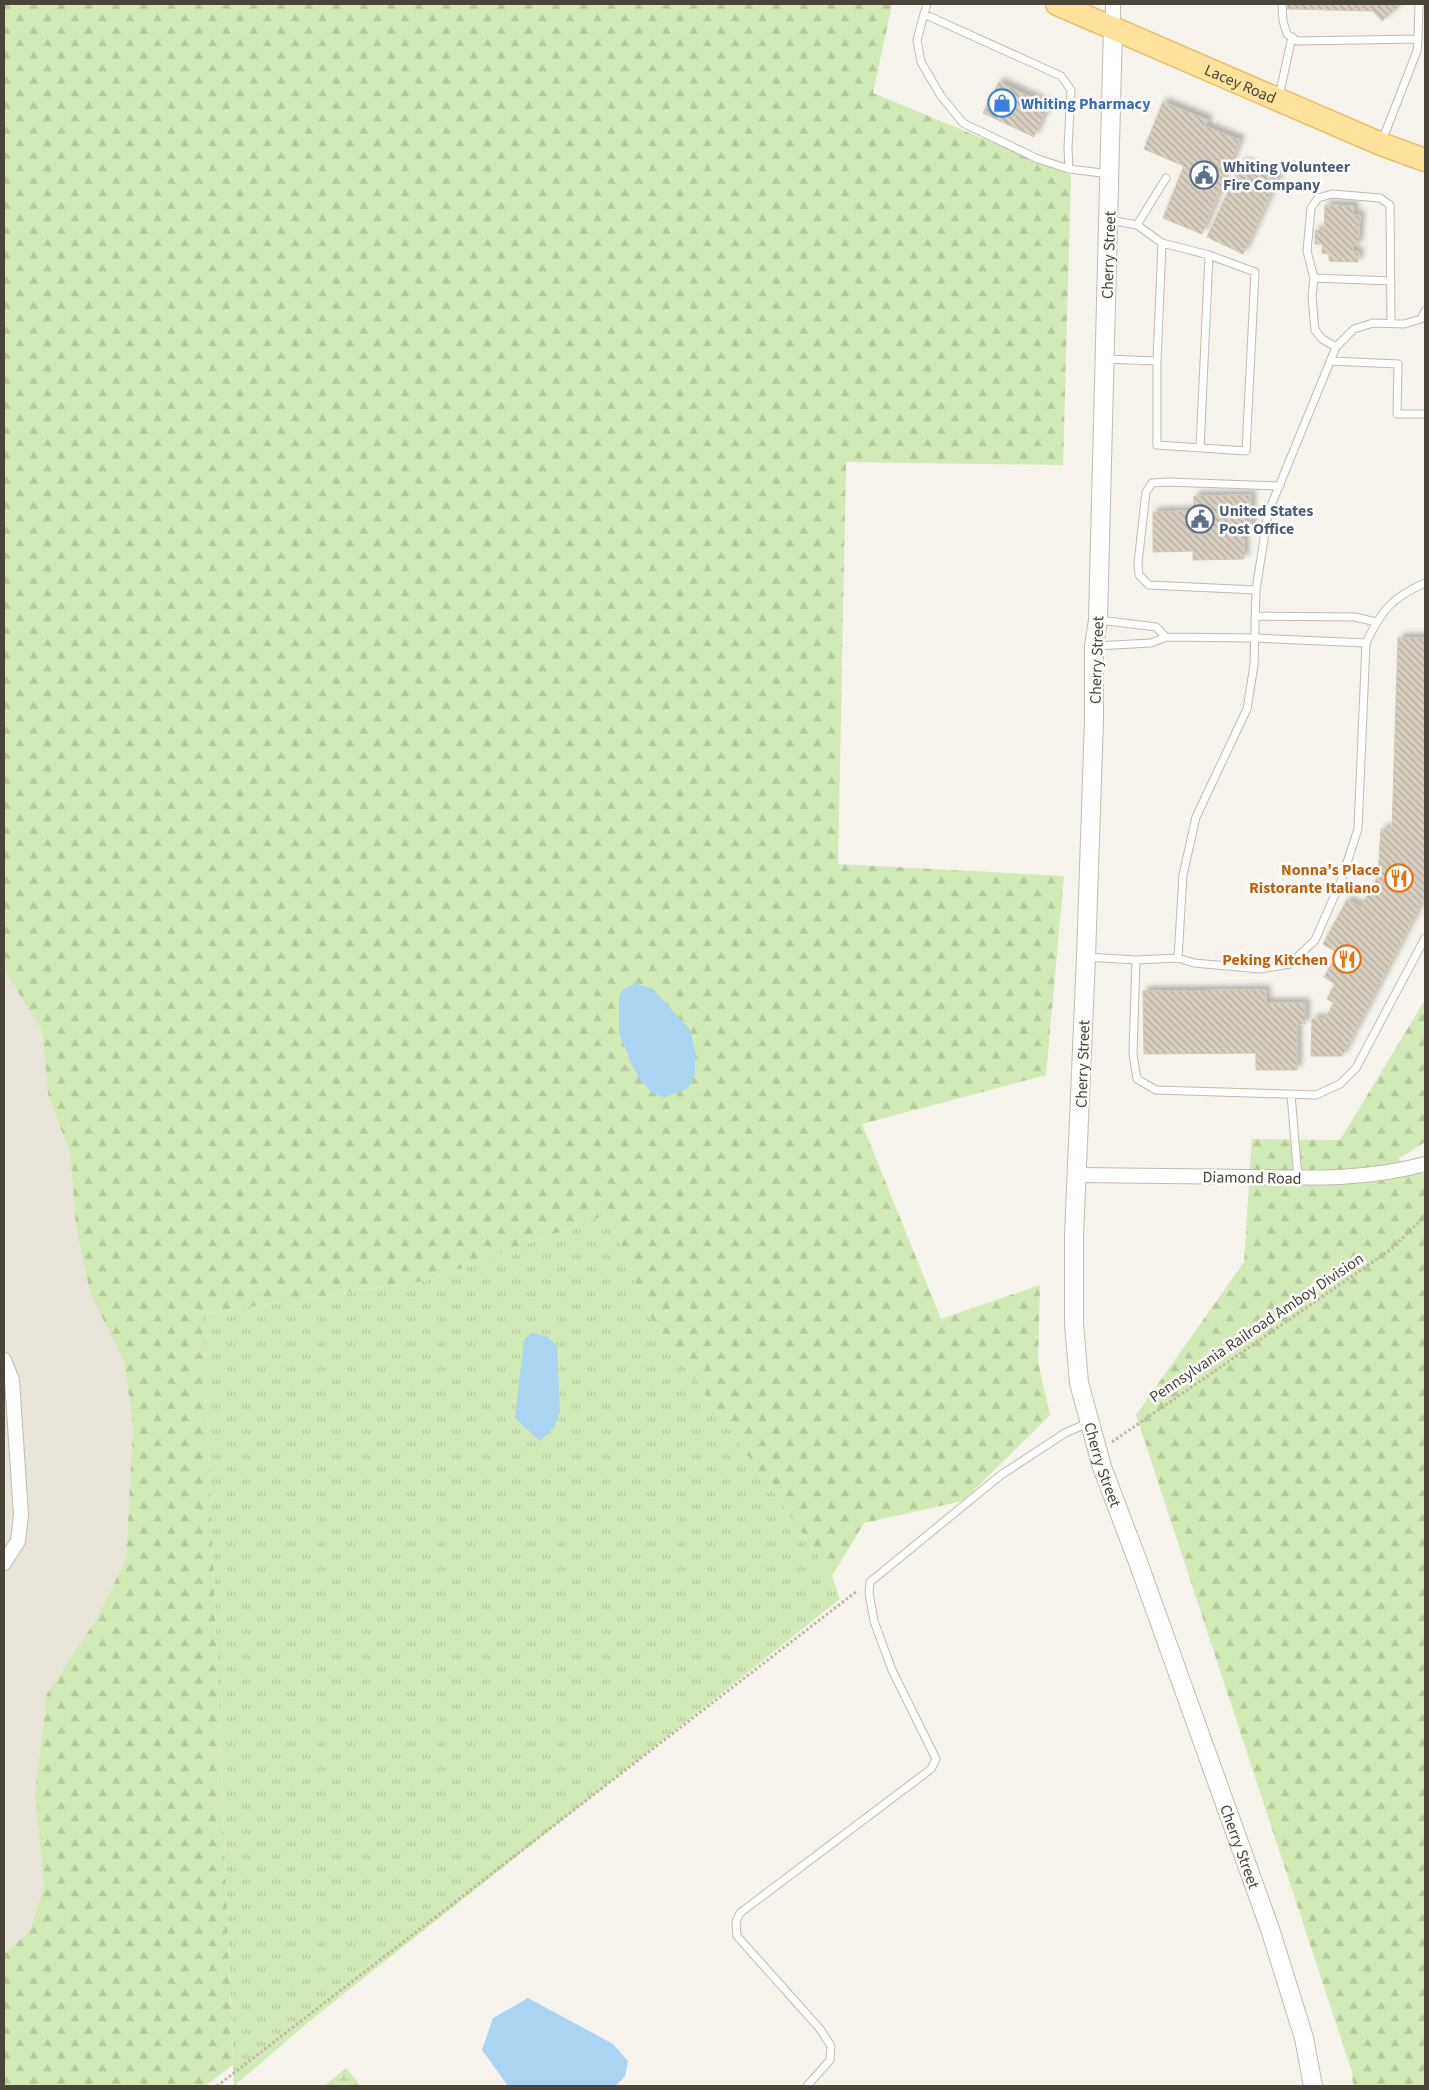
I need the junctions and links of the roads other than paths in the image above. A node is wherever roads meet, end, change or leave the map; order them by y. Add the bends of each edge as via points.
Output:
1 (927, 4) edge
2 (1058, 4) edge
3 (1113, 4) edge
4 (1282, 4) edge
5 (1419, 4) edge
6 (924, 14) junction
7 (1113, 27) junction
8 (1292, 37) junction
9 (1418, 39) junction
10 (1278, 99) junction
11 (1381, 144) junction
12 (1425, 160) edge
13 (1069, 169) junction
14 (1110, 174) junction
15 (1166, 178) dead end
16 (1108, 220) junction
17 (1137, 225) junction
18 (1162, 243) junction
19 (1209, 256) junction
20 (1314, 278) junction
21 (1391, 281) junction
22 (1425, 311) edge
23 (1423, 319) edge
24 (1391, 323) junction
25 (1336, 347) junction
26 (1105, 358) junction
27 (1157, 361) junction
28 (1330, 362) junction
29 (1425, 414) edge
30 (1200, 448) junction
31 (1280, 486) junction
32 (1425, 583) edge
33 (1256, 590) junction
34 (1255, 616) junction
35 (1098, 620) junction
36 (1376, 622) junction
37 (1166, 638) junction
38 (1255, 638) junction
39 (1366, 643) junction
40 (1094, 646) junction
41 (1425, 938) edge
42 (1086, 957) junction
43 (1178, 958) junction
44 (1136, 960) junction
45 (1291, 1094) junction
46 (1425, 1164) edge
47 (1078, 1175) junction
48 (1298, 1178) junction
49 (4, 1360) edge
50 (1088, 1422) junction
51 (4, 1563) edge
52 (807, 2086) edge
53 (1313, 2086) edge

1 - 6 lane
2 - 7 main road, Lacey Road
3 - 7 street, Cherry Street
4 - 8 lane via 1283,21 1287,34
5 - 9 lane
6 - 13 lane via 917,40 921,62 962,123 1038,159
6 - 13 lane via 1061,76 1071,90
7 - 10 main road, Lacey Road
7 - 14 street, Cherry Street
8 - 9 lane via 1297,41
8 - 10 lane
9 - 11 lane via 1417,51
10 - 11 main road, Lacey Road
11 - 12 main road, Lacey Road
13 - 14 lane
14 - 16 street, Cherry Street
15 - 17 lane
16 - 17 lane
16 - 26 street, Cherry Street
17 - 18 lane
18 - 19 lane
18 - 27 lane
19 - 30 lane
19 - 30 lane via 1254,272 1246,451
20 - 21 lane
20 - 21 lane via 1307,251 1311,208 1318,198 1332,194 1380,198 1390,205
20 - 25 lane via 1315,330 1322,339
21 - 24 lane
22 - 23 lane
23 - 24 lane via 1404,324
24 - 25 lane via 1374,323 1354,329
25 - 28 lane
26 - 27 lane
26 - 35 street, Cherry Street
27 - 30 lane via 1157,445
28 - 29 lane via 1398,364 1397,414
28 - 31 lane
31 - 33 lane via 1268,512
31 - 33 lane via 1168,482 1152,483 1146,492 1138,563 1139,575 1149,585
32 - 36 lane via 1389,604
33 - 34 lane
34 - 36 lane via 1355,617
34 - 38 lane
35 - 37 lane via 1156,627
35 - 40 street, Cherry Street
36 - 39 lane
37 - 38 lane
37 - 40 lane via 1151,644
38 - 39 lane
38 - 43 lane via 1247,709 1196,817 1183,875
39 - 43 lane via 1358,829 1342,881 1315,940 1290,964 1260,969 1194,963
40 - 42 street, Cherry Street
41 - 45 lane via 1356,1068 1340,1084 1316,1095
42 - 44 lane
42 - 47 street, Cherry Street
43 - 44 lane
44 - 45 lane via 1133,1054 1137,1079 1156,1090
45 - 48 lane
46 - 48 street, Diamond Road via 1373,1175
47 - 48 street, Diamond Road
47 - 50 street, Cherry Street via 1074,1324 1079,1383
49 - 51 street via 12,1380 21,1515 18,1541
50 - 52 lane via 1000,1474 870,1582 874,1621 892,1670 936,1759 931,1768 740,1912 736,1922 737,1936 831,2046 830,2060
50 - 53 street, Cherry Street via 1270,1929 1304,2038

